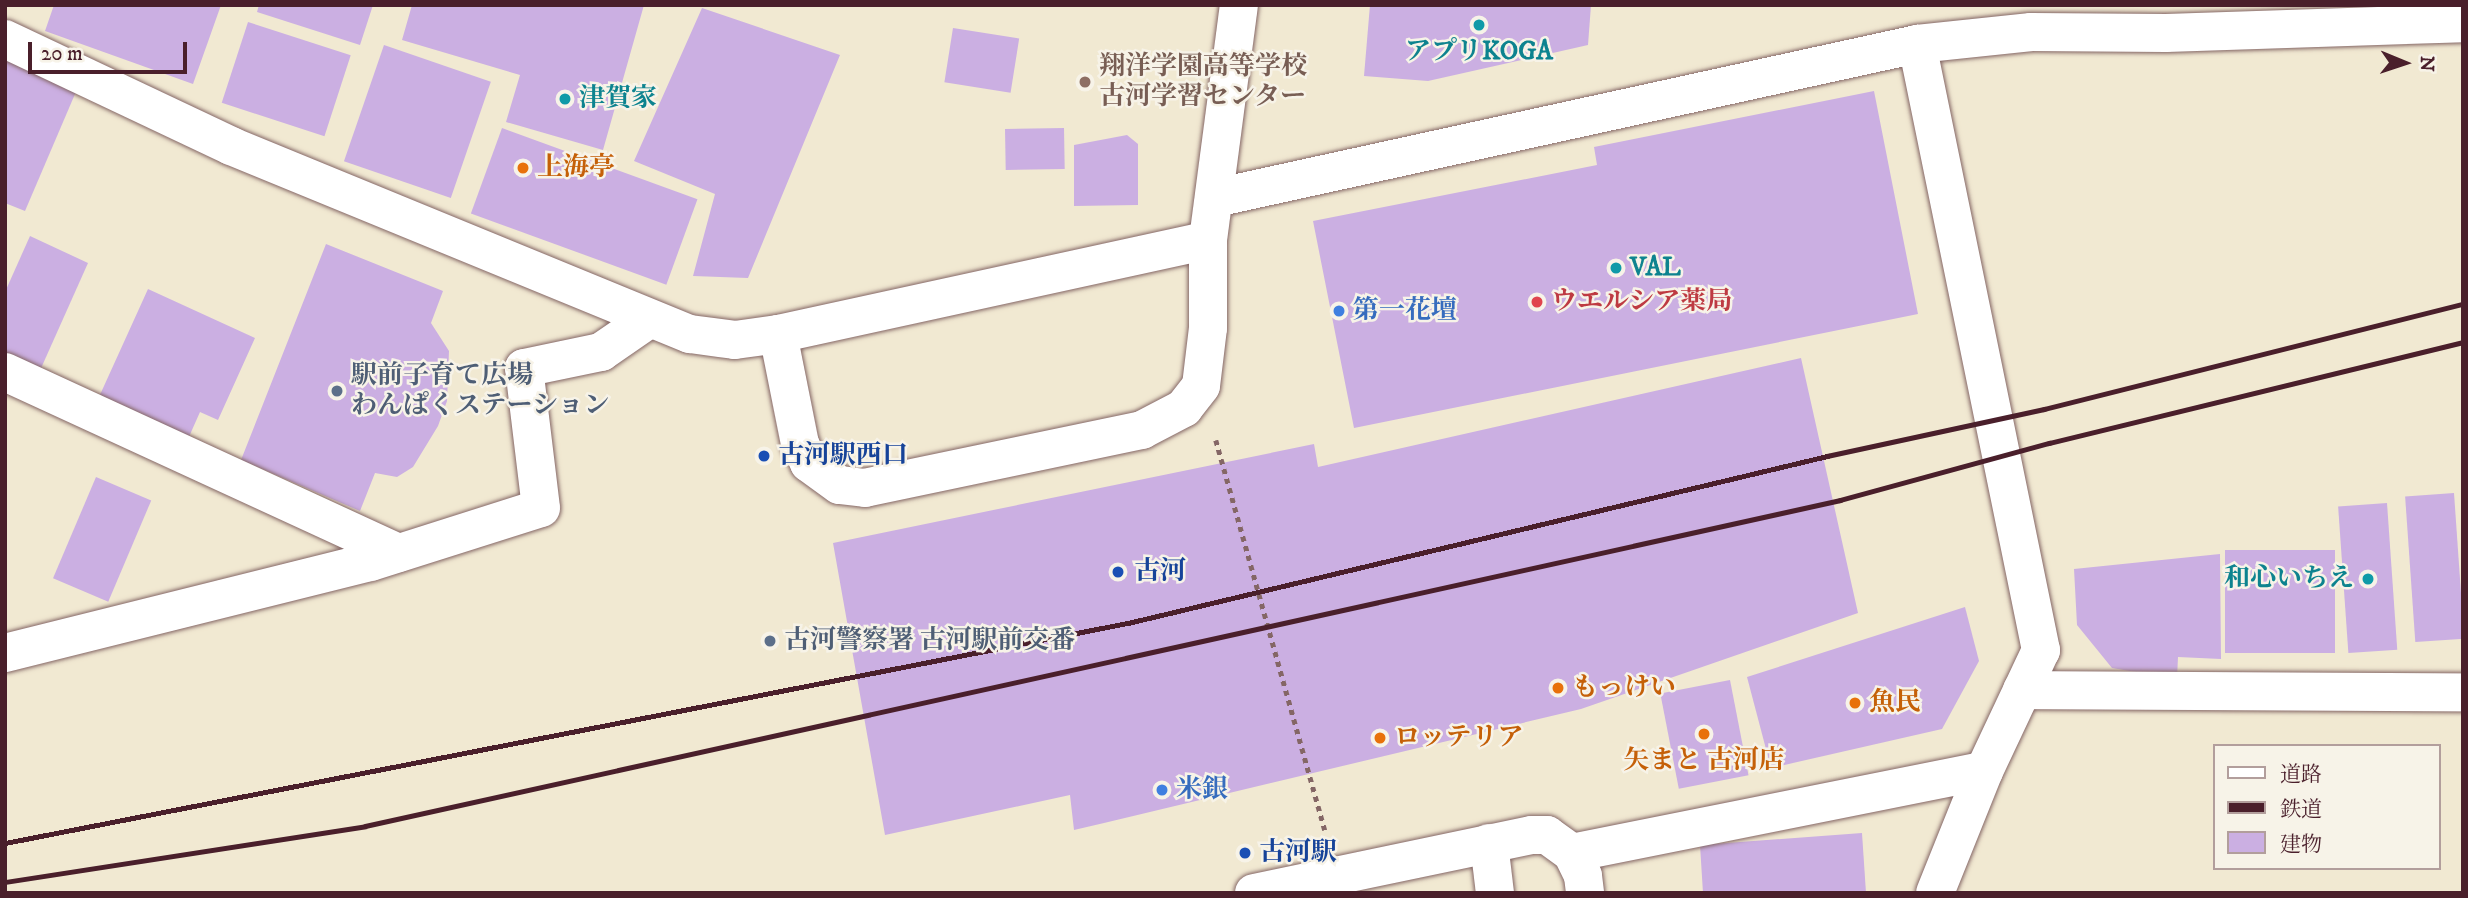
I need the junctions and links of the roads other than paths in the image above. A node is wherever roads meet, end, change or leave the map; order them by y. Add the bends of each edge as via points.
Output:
1 (1239, 5) edge
2 (2463, 23) edge
3 (5, 39) edge
4 (1917, 44) junction
5 (1215, 198) junction
6 (1208, 240) junction
7 (649, 319) junction
8 (778, 334) junction
9 (5, 372) edge
10 (398, 553) junction
11 (5, 653) edge
12 (2022, 690) junction
13 (2463, 692) edge
14 (1984, 771) junction
15 (1489, 843) junction
16 (1572, 853) junction
17 (1254, 893) edge
18 (1495, 893) edge
19 (1585, 893) edge
20 (1935, 893) edge

1 - 5 street
2 - 4 street via 2166,33 2031,32
3 - 7 street via 231,146
4 - 5 street
4 - 12 street via 2041,649
5 - 6 street
6 - 8 street
6 - 8 street via 1208,328 1201,386 1184,408 1142,430 877,486 839,485 809,463 800,444
7 - 8 street via 690,334 735,340
7 - 10 street via 601,352 524,368 541,508
9 - 10 street
10 - 11 street
12 - 13 street
12 - 14 street
14 - 16 street
14 - 20 street
15 - 16 street via 1547,835
15 - 17 street
15 - 18 street
16 - 19 street

